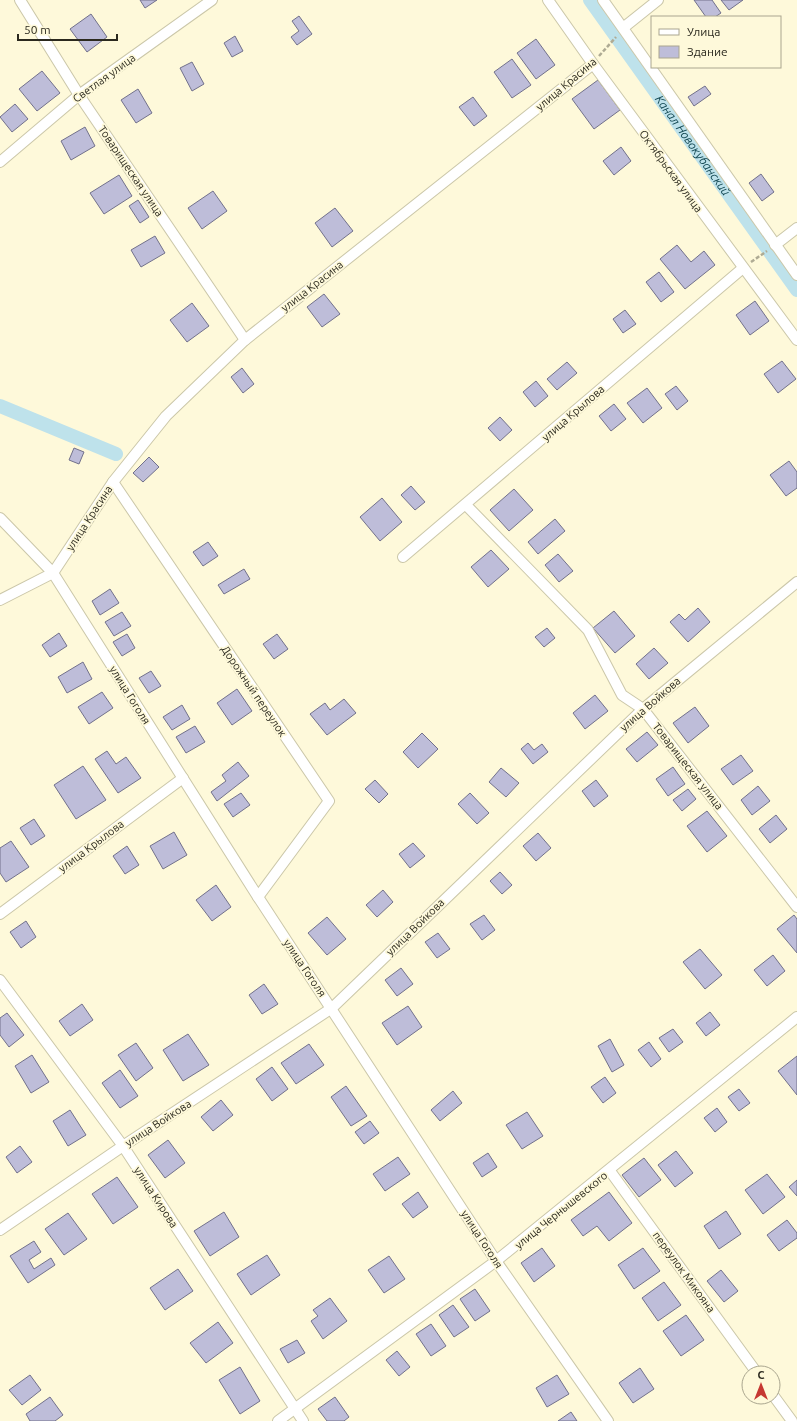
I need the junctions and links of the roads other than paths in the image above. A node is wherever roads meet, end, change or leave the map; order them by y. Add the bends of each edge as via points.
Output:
1 (20, 0) edge
2 (212, 0) edge
3 (548, 0) edge
4 (603, 0) edge
5 (658, 0) edge
6 (623, 28) junction
7 (593, 64) junction
8 (651, 68) edge
9 (651, 68) edge
10 (80, 95) junction
11 (0, 162) edge
12 (797, 228) edge
13 (775, 245) junction
14 (743, 268) junction
15 (797, 275) edge
16 (245, 340) junction
17 (797, 340) edge
18 (113, 482) junction
19 (466, 505) junction
20 (0, 518) edge
21 (404, 557) dead end
22 (53, 573) junction
23 (797, 582) edge
24 (0, 600) edge
25 (643, 709) junction
26 (182, 778) junction
27 (258, 897) junction
28 (797, 907) edge
29 (0, 914) edge
30 (0, 980) edge
31 (332, 1008) junction
32 (797, 1017) edge
33 (123, 1146) junction
34 (610, 1170) junction
35 (0, 1230) edge
36 (496, 1261) junction
37 (751, 1365) edge
38 (780, 1405) edge
39 (294, 1408) junction
40 (278, 1421) edge
41 (303, 1421) edge
42 (608, 1421) edge
43 (792, 1421) edge

1 - 10 street, Товарищеская улица
2 - 10 street, Светлая улица
3 - 7 street, Октябрьская улица
4 - 6 street
5 - 6 street
6 - 9 street
7 - 14 street, Октябрьская улица
7 - 16 street, улица Красина
8 - 13 street
10 - 11 street, Светлая улица
10 - 16 street, Товарищеская улица
12 - 13 street
13 - 15 street
14 - 17 street, Октябрьская улица
14 - 19 street, улица Крылова
16 - 18 street, улица Красина via 166,416
18 - 22 street, улица Красина
18 - 27 street, Дорожный переулок via 329,801
19 - 21 street, улица Крылова
19 - 25 street, Товарищеская улица via 588,630 622,695
20 - 22 street, улица Гоголя
22 - 24 street, улица Красина
22 - 26 street, улица Гоголя
23 - 25 street, улица Войкова
25 - 28 street, Товарищеская улица
25 - 31 street, улица Войкова
26 - 27 street, улица Гоголя
26 - 29 street, улица Крылова
27 - 31 street, улица Гоголя
30 - 33 street, улица Кирова
31 - 33 street, улица Войкова
31 - 36 street, улица Гоголя
32 - 34 street, улица Чернышевского
33 - 35 street, улица Войкова
33 - 39 street, улица Кирова
34 - 36 street, улица Чернышевского
34 - 37 street, переулок Микояна
36 - 39 street, улица Чернышевского
36 - 42 street, улица Гоголя
38 - 43 street
39 - 40 street, улица Чернышевского
39 - 41 street, улица Кирова

